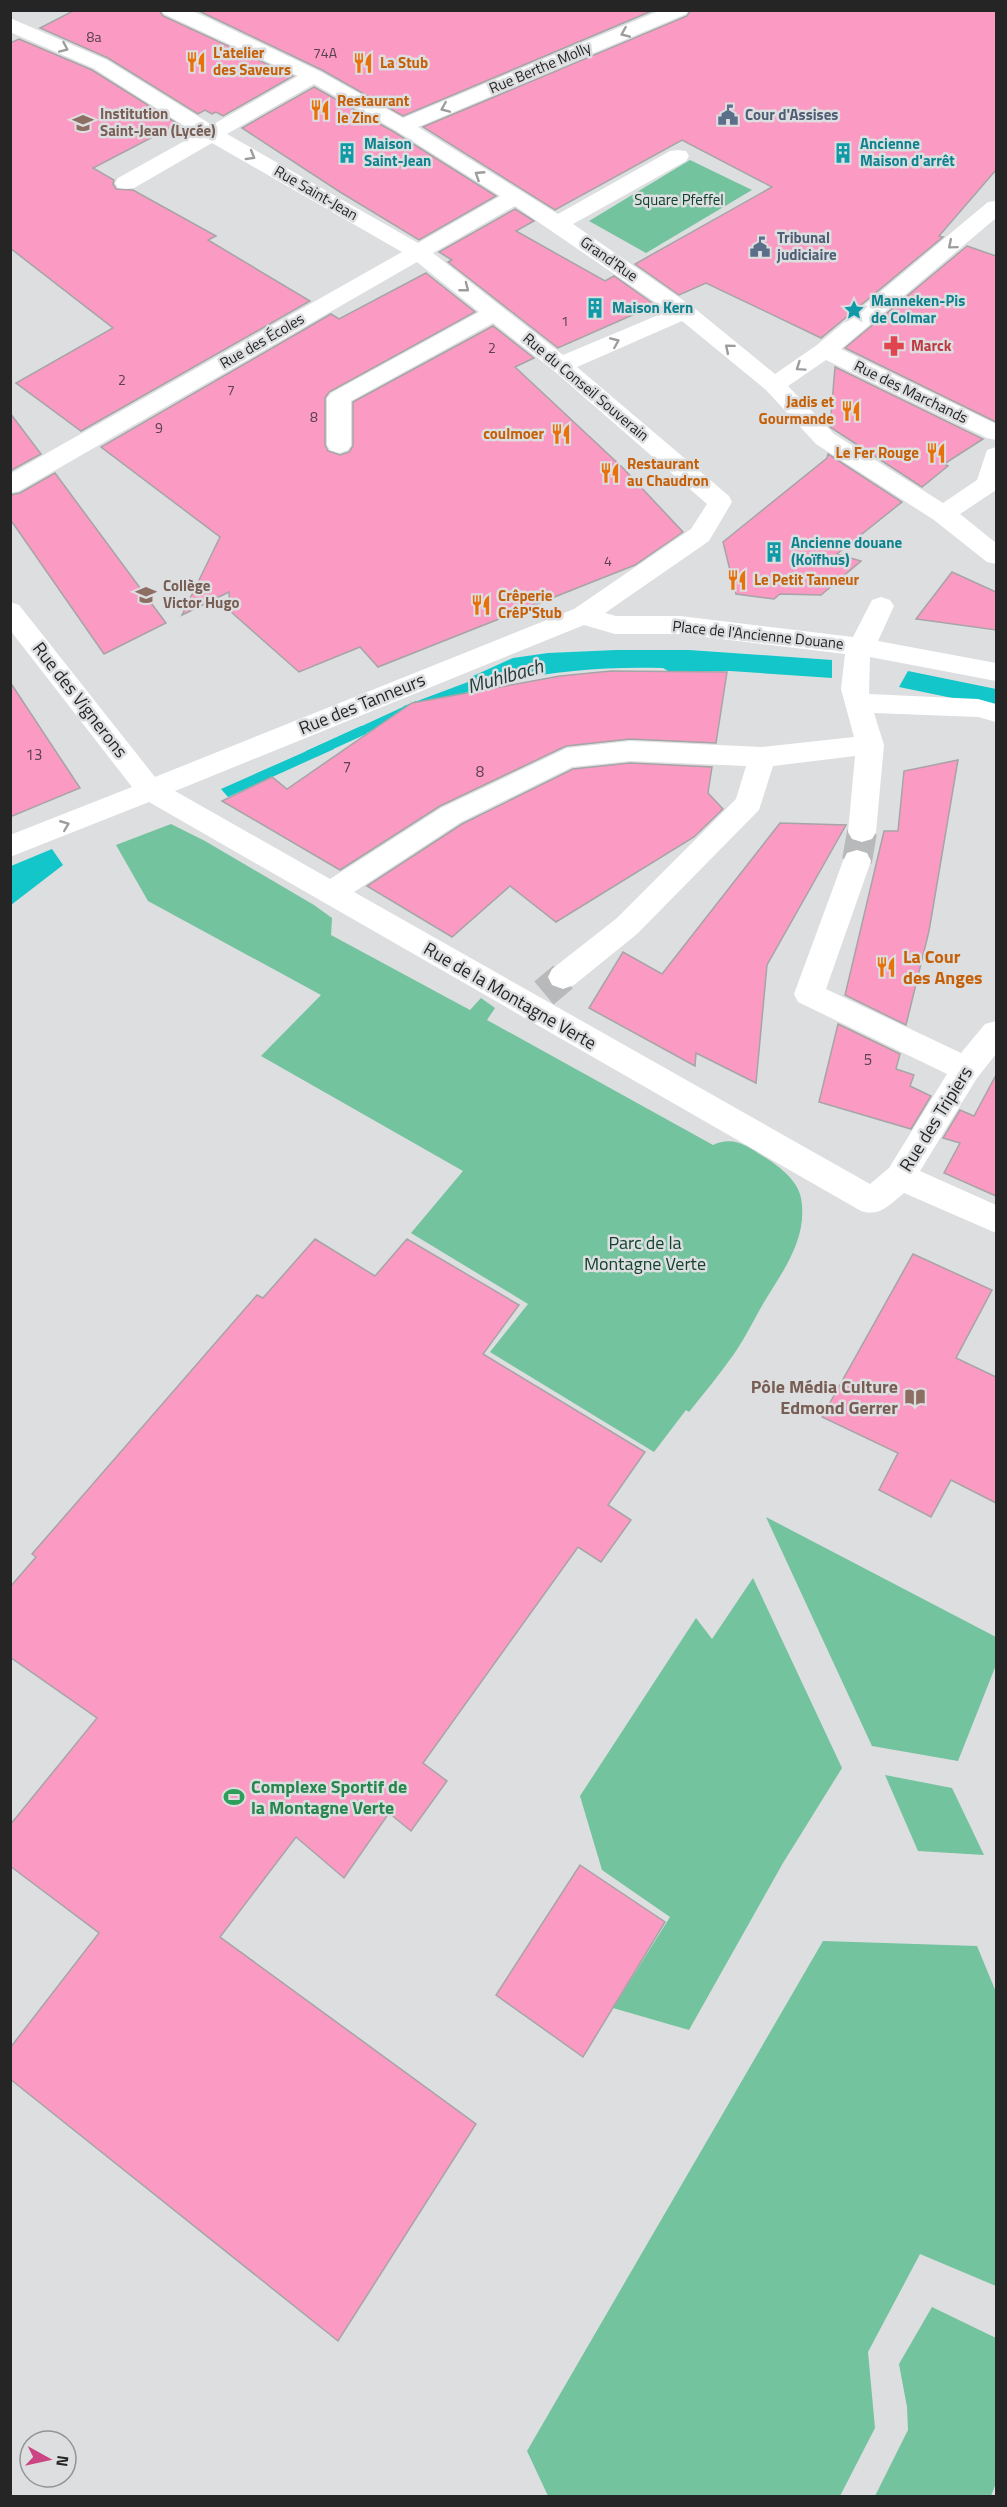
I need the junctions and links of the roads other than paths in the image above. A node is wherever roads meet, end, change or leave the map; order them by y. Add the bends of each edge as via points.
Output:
1 (171, 10) edge
2 (220, 10) edge
3 (678, 10) edge
4 (201, 22) junction
5 (10, 24) edge
6 (314, 76) junction
7 (402, 126) junction
8 (213, 135) junction
9 (678, 156) dead end
10 (126, 183) dead end
11 (513, 198) junction
12 (996, 207) edge
13 (558, 223) junction
14 (418, 252) junction
15 (496, 312) junction
16 (685, 312) junction
17 (825, 350) junction
18 (561, 365) junction
19 (774, 385) junction
20 (996, 434) edge
21 (339, 445) dead end
22 (996, 455) edge
23 (10, 485) edge
24 (943, 514) junction
25 (700, 535) joint
26 (996, 556) edge
27 (881, 606) dead end
28 (10, 611) edge
29 (583, 615) junction
30 (859, 653) junction
31 (996, 672) edge
32 (857, 696) junction
33 (996, 713) edge
34 (870, 745) junction
35 (762, 756) junction
36 (149, 789) junction
37 (10, 847) edge
38 (330, 893) junction
39 (545, 992) junction
40 (996, 1033) edge
41 (966, 1069) junction
42 (900, 1177) junction
43 (872, 1201) joint
44 (996, 1219) edge

1 - 4 street, Grand'Rue
2 - 4 street
3 -> 7 street, Rue Berthe Molly
4 - 6 street, Grand'Rue
5 -> 8 street, Rue Saint-Jean via 100,64
6 - 7 street, Grand'Rue
6 - 8 street
11 -> 7 street, Grand'Rue
8 - 10 street
8 -> 14 street, Rue Saint-Jean
9 - 13 street
11 - 13 street, Grand'Rue
11 - 14 street, Rue des Écoles
12 -> 17 street
13 - 16 street, Grand'Rue
14 -> 15 street, Rue du Conseil Souverain
14 - 23 street, Rue des Écoles
15 - 18 street, Rue du Conseil Souverain
15 - 21 street via 339,398
18 -> 16 street
19 -> 16 street, Grand'Rue
17 -> 19 street
17 - 20 street, Rue des Marchands
18 - 25 street, Rue du Conseil Souverain via 720,502
19 - 24 street, Grand'Rue via 825,439
22 - 24 street via 988,484
24 - 26 street, Grand'Rue
25 - 29 street, Rue des Tanneurs
27 - 30 street, Place de l'Ancienne Douane
28 - 36 street, Rue des Vignerons
29 - 30 street, Place de l'Ancienne Douane via 615,625 681,624
29 - 36 street, Rue des Tanneurs
30 - 31 street, Place de l'Ancienne Douane
30 - 32 street, Place de l'Ancienne Douane
32 - 33 street
32 - 34 street, Place de l'Ancienne Douane
34 - 35 street
34 - 41 street, Place de l'Ancienne Douane via 860,846 809,994
35 - 38 street via 630,751 567,758 451,815
35 - 39 street via 749,803 627,926
37 -> 36 street, Rue des Tanneurs
36 - 38 street, Rue de la Montagne Verte
38 - 39 street, Rue de la Montagne Verte
39 - 43 street, Rue de la Montagne Verte
40 - 41 street, Rue des Tripiers
41 - 42 street, Rue des Tripiers
42 - 43 street, Rue des Tripiers
42 - 44 street

